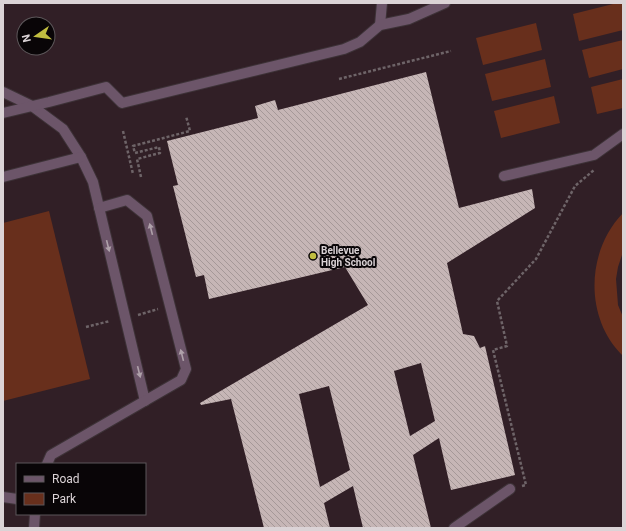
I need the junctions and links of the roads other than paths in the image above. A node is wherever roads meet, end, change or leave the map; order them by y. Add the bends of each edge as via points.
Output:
1 (382, 3) edge
2 (445, 3) edge
3 (380, 25) junction
4 (3, 92) edge
5 (32, 106) junction
6 (3, 113) edge
7 (623, 134) edge
8 (81, 157) junction
9 (504, 176) dead end
10 (3, 177) edge
11 (99, 208) junction
12 (145, 400) junction
13 (47, 463) edge
14 (510, 489) road end
15 (3, 497) edge
16 (16, 499) edge
17 (35, 515) edge
18 (34, 528) edge
19 (454, 528) edge

1 - 3 lane
2 - 3 lane via 409,19
3 - 5 lane via 360,42 344,49 122,103 106,87
4 - 5 lane
5 - 6 lane
5 - 8 lane via 63,129
7 - 9 lane via 594,155
8 - 10 lane
8 - 11 lane via 93,182
11 -> 12 lane
12 -> 11 lane via 181,380 186,369 147,216 127,200
12 - 13 lane via 51,455
14 - 19 lane
15 - 16 lane
17 - 18 lane

